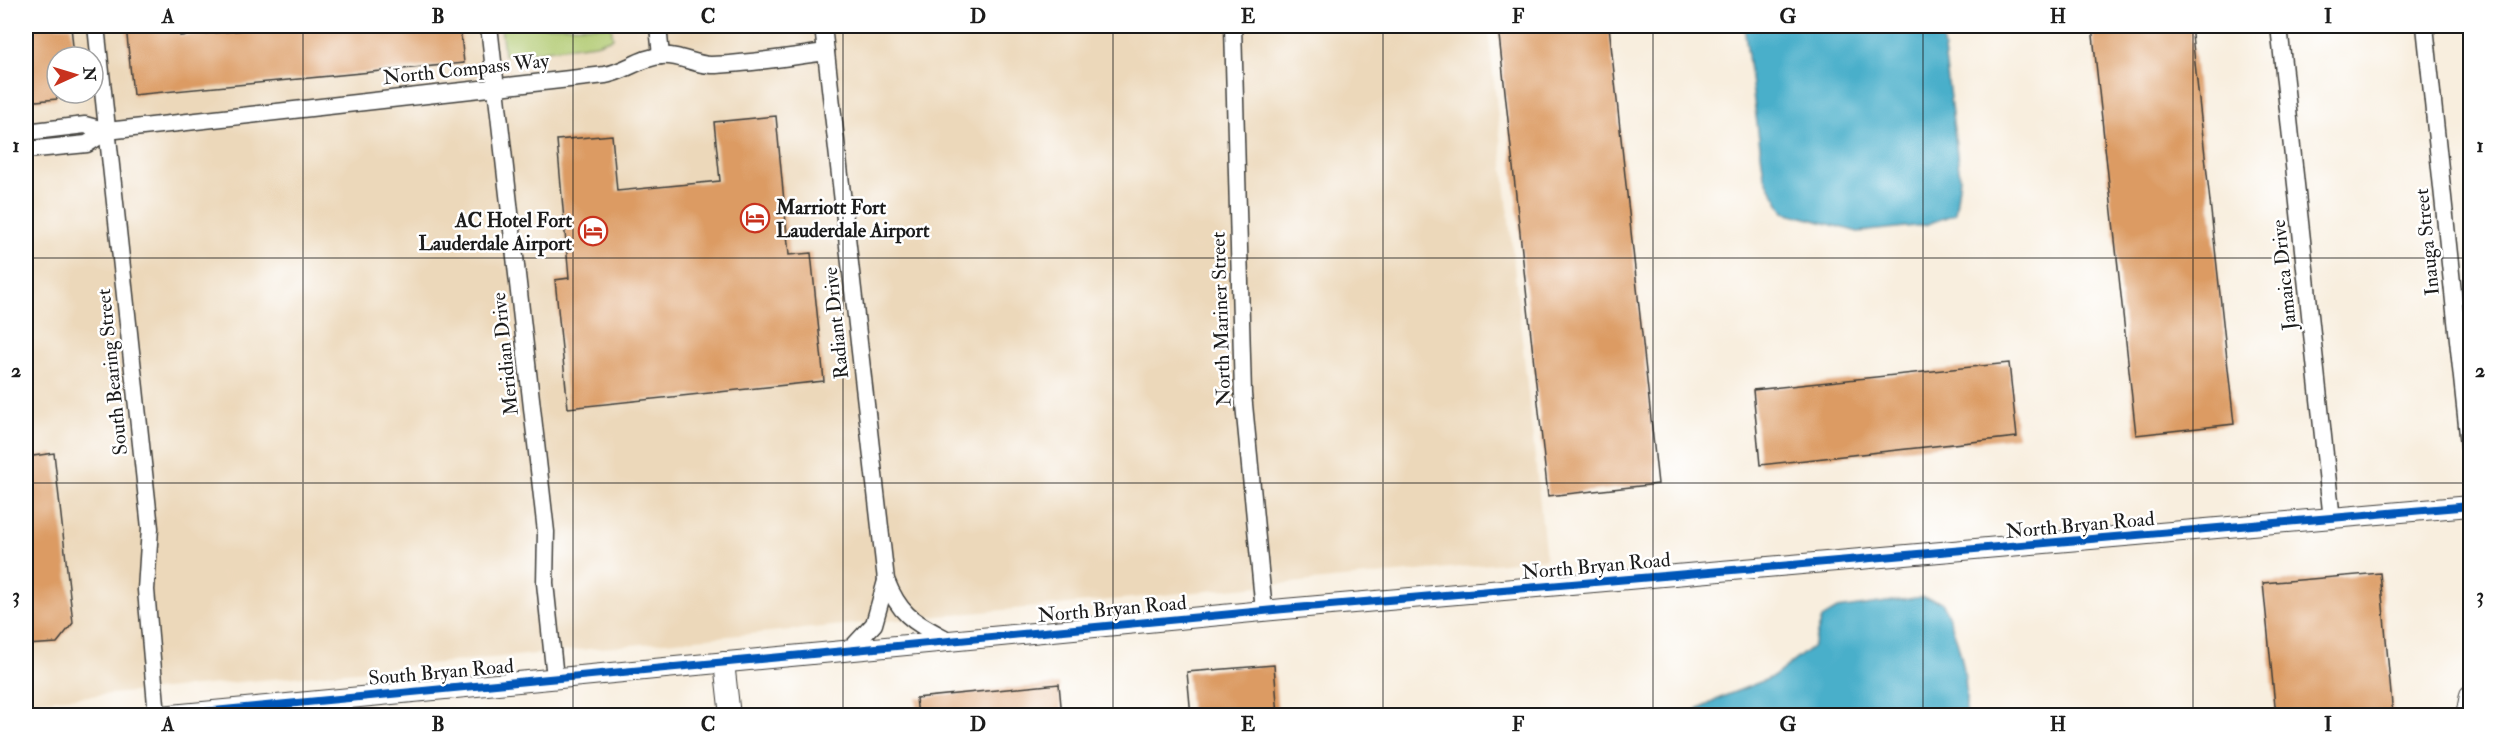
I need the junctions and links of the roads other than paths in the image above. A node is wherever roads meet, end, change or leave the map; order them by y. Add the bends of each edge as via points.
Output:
1 (96, 26) edge
2 (489, 26) edge
3 (658, 26) edge
4 (823, 26) edge
5 (1233, 26) edge
6 (2279, 26) edge
7 (2425, 26) edge
8 (826, 52) junction
9 (661, 56) junction
10 (496, 87) junction
11 (107, 131) junction
12 (26, 132) edge
13 (26, 150) edge
14 (2470, 454) edge
15 (2470, 506) edge
16 (2332, 519) junction
17 (886, 580) junction
18 (1264, 611) junction
19 (950, 641) junction
20 (849, 651) junction
21 (724, 662) junction
22 (555, 678) junction
23 (2470, 695) edge
24 (159, 716) edge
25 (730, 716) edge
26 (2466, 716) edge

1 - 11 street, South Bearing Street
2 - 10 street, Meridian Drive
3 - 9 street
4 - 8 street, Radiant Drive
5 - 18 street, North Mariner Street via 1243,394
6 - 16 street, Jamaica Drive
7 - 14 street, Inauga Street
8 - 9 street, North Compass Way via 709,65
8 - 17 street, Radiant Drive
9 - 10 street, North Compass Way via 618,73
10 - 11 street, North Compass Way
10 - 22 street, Meridian Drive via 546,532 545,583
11 - 12 street via 85,125
11 - 13 street via 87,144
11 - 24 street, South Bearing Street via 150,528 146,590
15 - 16 street, North Bryan Road
16 - 18 street, North Bryan Road
17 - 19 street, Radiant Drive via 903,613
17 - 20 street, Radiant Drive via 873,624
18 - 19 street, North Bryan Road
19 - 20 street, North Bryan Road
20 - 21 street, North Bryan Road
21 - 22 street, South Bryan Road
21 - 25 street
22 - 24 street, South Bryan Road
23 - 26 street

